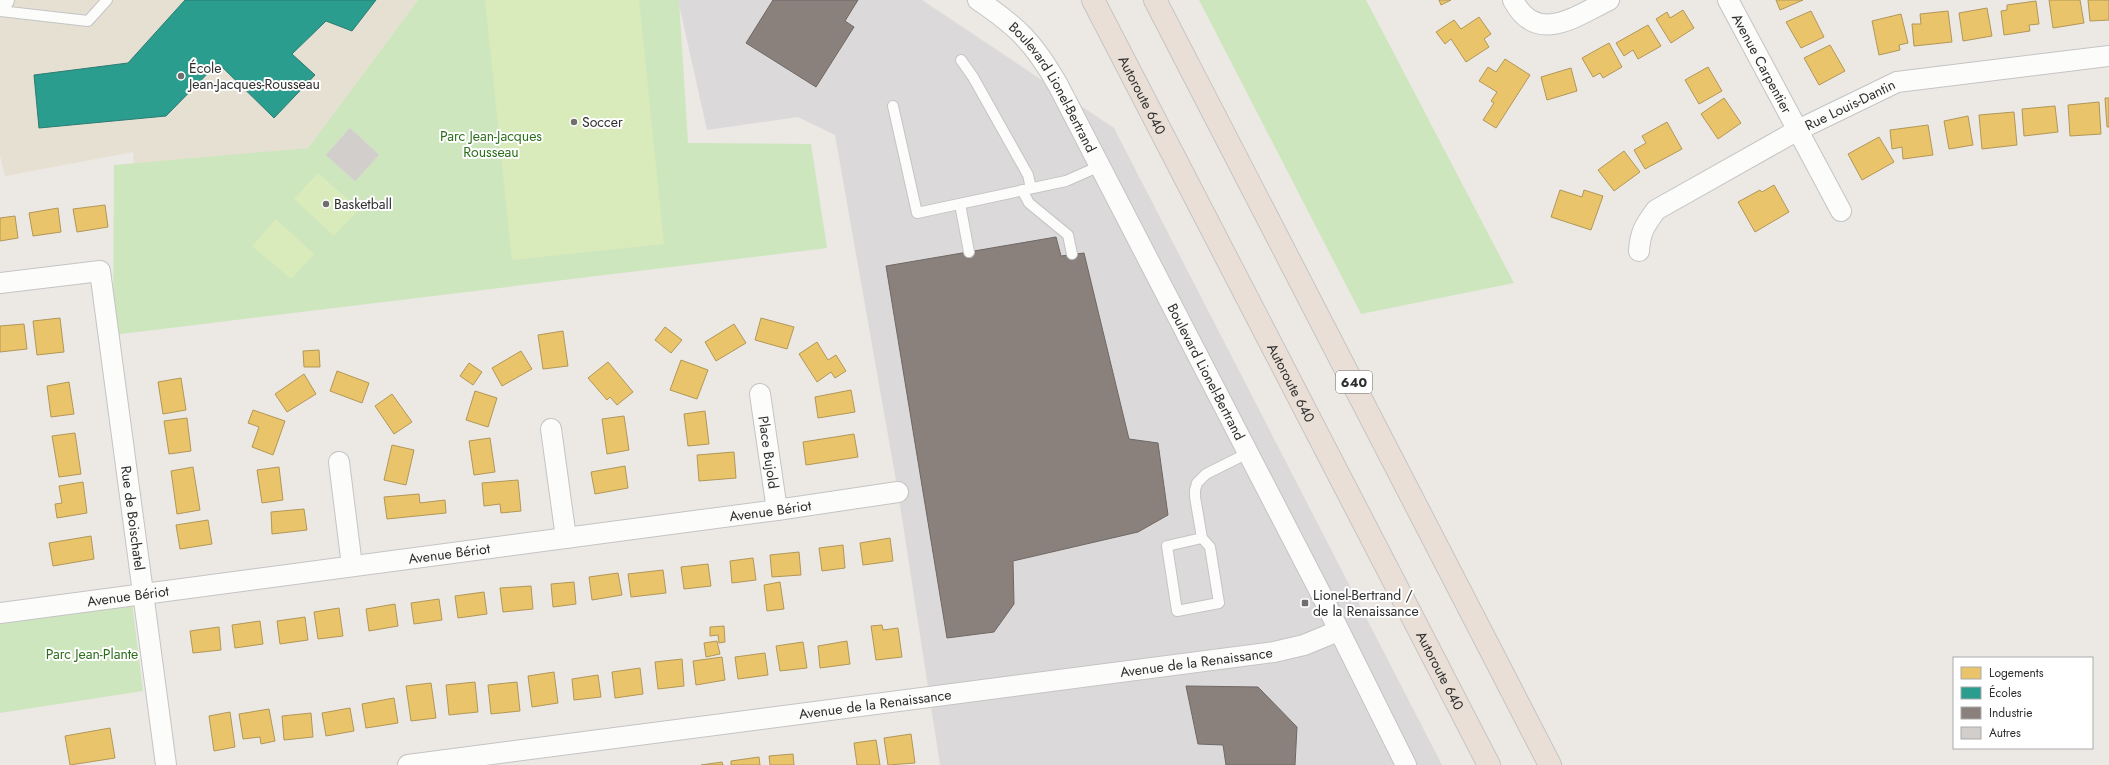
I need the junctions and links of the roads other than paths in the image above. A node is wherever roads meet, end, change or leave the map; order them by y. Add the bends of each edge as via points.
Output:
1 (4, 0) edge
2 (106, 0) edge
3 (978, 0) edge
4 (1093, 0) edge
5 (1155, 0) edge
6 (1513, 0) edge
7 (1609, 0) edge
8 (1728, 0) edge
9 (0, 5) edge
10 (0, 11) edge
11 (2109, 56) edge
12 (961, 60) dead end
13 (892, 106) dead end
14 (1798, 130) junction
15 (1100, 166) junction
16 (1027, 189) junction
17 (960, 204) junction
18 (1841, 211) dead end
19 (1639, 251) dead end
20 (969, 252) dead end
21 (1072, 254) dead end
22 (0, 283) edge
23 (760, 394) dead end
24 (551, 429) dead end
25 (1248, 453) junction
26 (339, 462) dead end
27 (898, 492) dead end
28 (777, 510) junction
29 (566, 538) junction
30 (1202, 538) junction
31 (352, 566) junction
32 (143, 594) junction
33 (0, 613) edge
34 (1338, 631) junction
35 (166, 765) edge
36 (408, 765) edge
37 (1406, 765) edge
38 (1489, 765) edge
39 (1550, 765) edge

1 - 9 street
2 - 10 lane via 88,21
3 - 15 street, Boulevard Lionel-Bertrand via 1015,26 1038,52
4 - 38 highway, Autoroute 640
5 - 39 highway, 640
6 - 7 street via 1518,10 1536,24 1557,25
8 - 14 street, Avenue Carpentier
11 - 14 street, Rue Louis-Dantin via 1898,82
12 - 16 lane via 1028,175
13 - 17 lane via 917,213
14 - 18 street, Avenue Carpentier
14 - 19 street, Rue Louis-Dantin via 1656,210 1640,235
15 - 16 lane via 1066,181
15 - 25 street, Boulevard Lionel-Bertrand
16 - 17 lane
16 - 21 lane via 1029,203 1068,235
17 - 20 lane
22 - 32 street, Rue de Boischatel via 100,271
23 - 28 street, Place Bujold
24 - 29 street
25 - 30 lane via 1206,474 1197,483 1195,497
25 - 34 street, Boulevard Lionel-Bertrand
26 - 31 street
27 - 28 street, Avenue Bériot
28 - 29 street, Avenue Bériot
29 - 31 street, Avenue Bériot
30 - 30 lane via 1167,546 1177,611 1219,603 1210,547
31 - 32 street, Avenue Bériot
32 - 33 street, Avenue Bériot
32 - 35 street, Rue de Boischatel
34 - 36 street, Avenue de la Renaissance via 1304,645 1274,652
34 - 37 street, Boulevard Lionel-Bertrand

